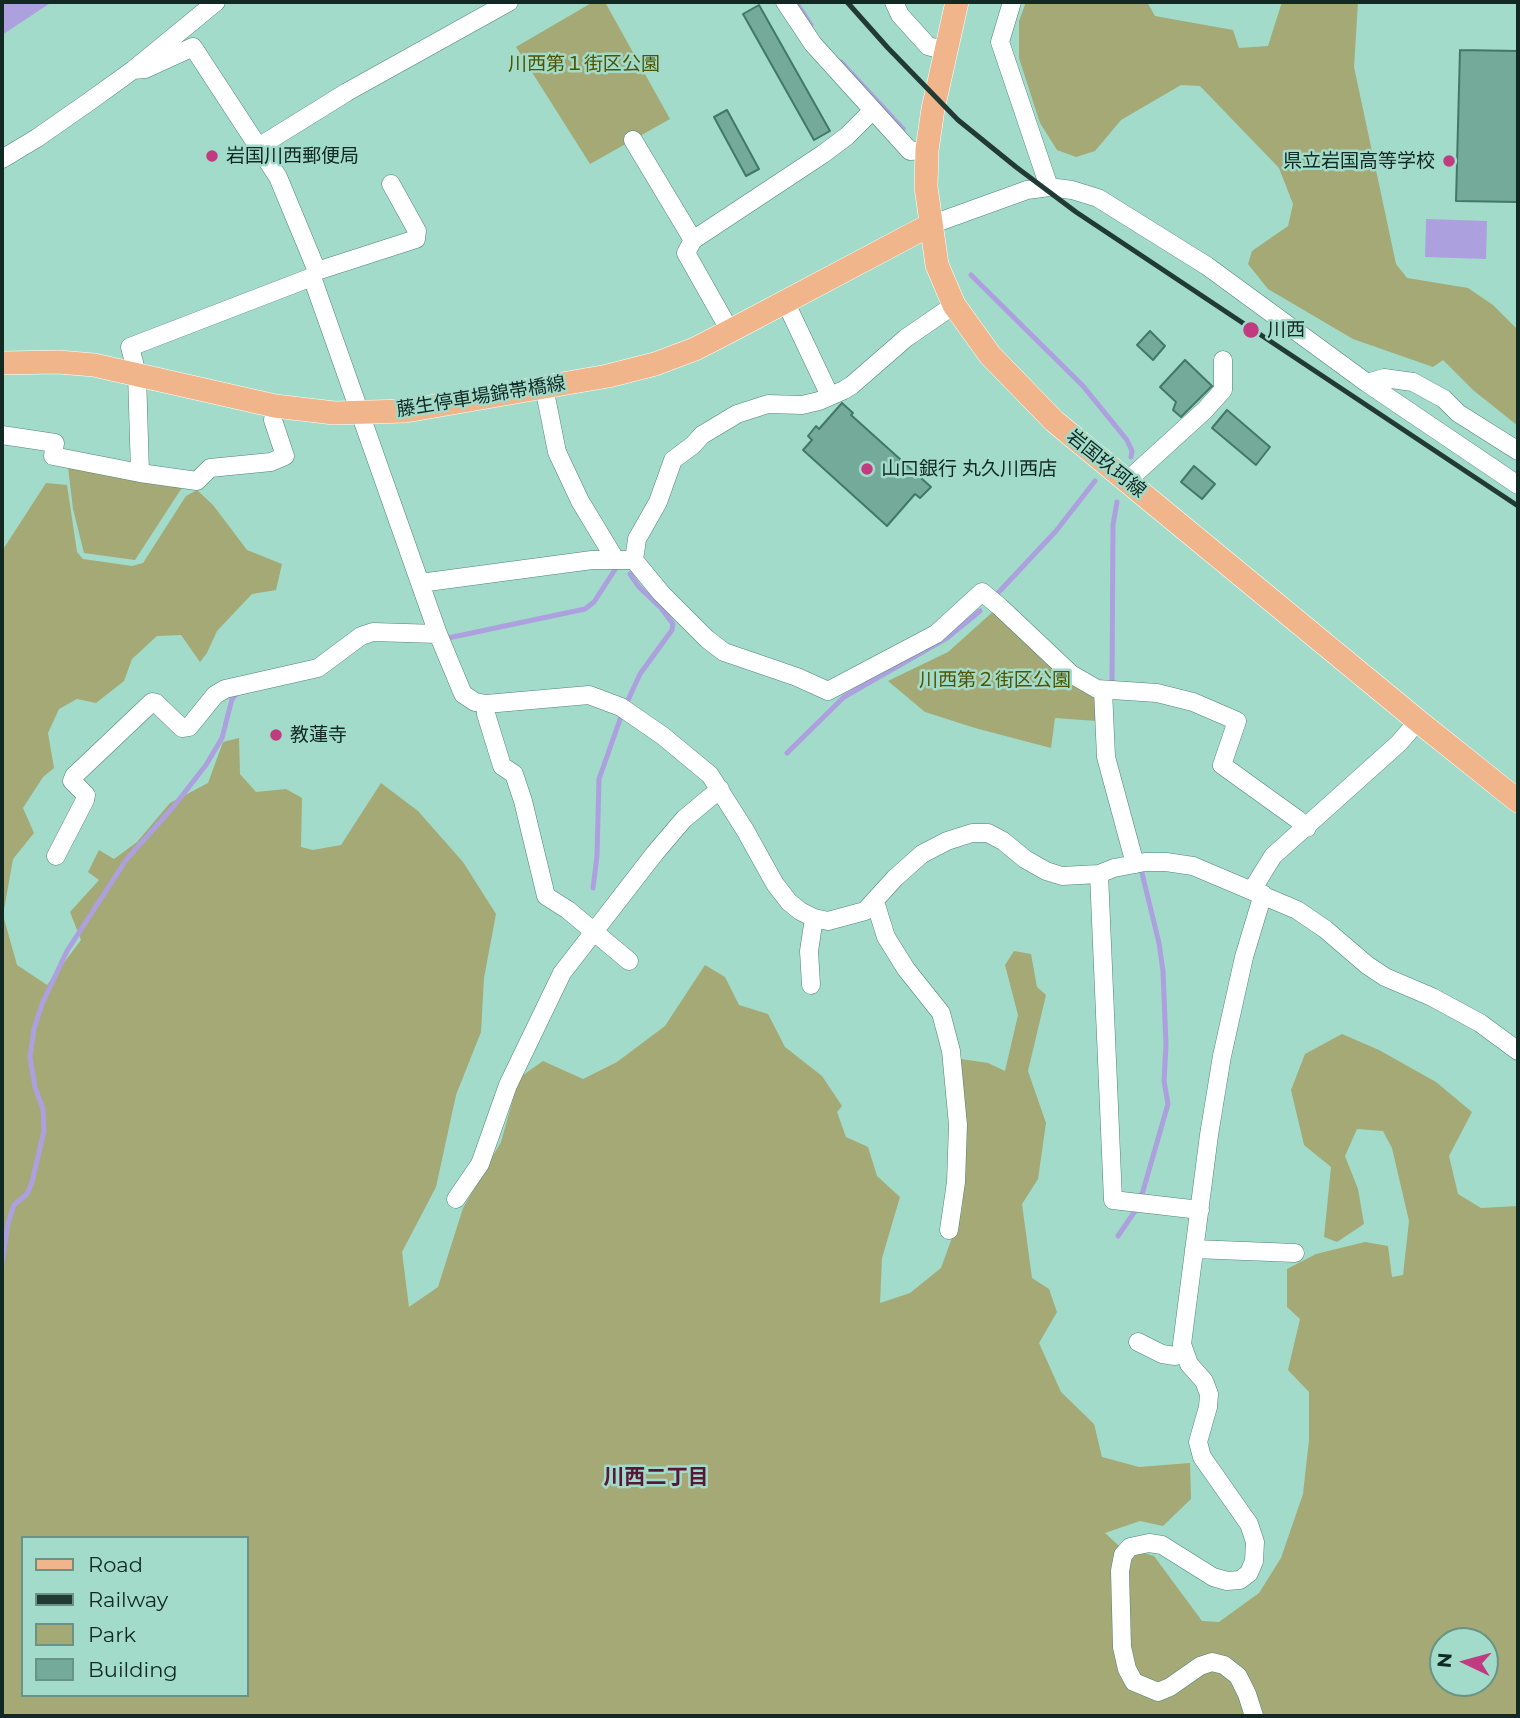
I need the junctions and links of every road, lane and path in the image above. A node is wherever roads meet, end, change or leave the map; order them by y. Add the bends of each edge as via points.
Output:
1 (216, 2) edge
2 (509, 2) edge
3 (785, 2) edge
4 (894, 2) edge
5 (957, 2) edge
6 (1012, 2) edge
7 (946, 51) junction
8 (133, 69) junction
9 (873, 110) junction
10 (633, 140) dead end
11 (260, 146) junction
12 (927, 150) junction
13 (2, 159) edge
14 (391, 184) dead end
15 (1049, 187) junction
16 (930, 225) junction
17 (693, 240) junction
18 (315, 274) junction
19 (785, 301) junction
20 (954, 305) junction
21 (730, 331) junction
22 (1223, 360) dead end
23 (2, 363) edge
24 (137, 374) junction
25 (1367, 383) junction
26 (544, 387) junction
27 (830, 396) junction
28 (275, 406) junction
29 (360, 413) junction
30 (2, 435) edge
31 (1518, 451) edge
32 (140, 473) junction
33 (1126, 481) junction
34 (1518, 485) edge
35 (615, 559) junction
36 (634, 560) junction
37 (420, 583) junction
38 (438, 634) junction
39 (1108, 690) junction
40 (486, 704) junction
41 (1418, 721) junction
42 (720, 789) junction
43 (1518, 801) edge
44 (1307, 828) junction
45 (56, 856) dead end
46 (1135, 864) junction
47 (1099, 874) junction
48 (1257, 892) junction
49 (874, 904) junction
50 (814, 918) junction
51 (584, 924) junction
52 (629, 961) dead end
53 (811, 985) dead end
54 (1518, 1051) edge
55 (456, 1199) dead end
56 (1200, 1210) junction
57 (949, 1230) dead end
58 (1194, 1249) junction
59 (1295, 1253) dead end
60 (1138, 1342) dead end
61 (1185, 1354) junction
62 (1254, 1716) edge

1 - 8 street
2 - 11 street via 346,92
3 - 9 street via 813,44
4 - 7 street via 929,46
5 - 7 main road, 岩国玖珂線
6 - 15 street via 1000,43
7 - 12 main road, 岩国玖珂線
8 - 11 street via 145,69 193,47
8 - 13 street
9 - 12 street via 910,151
9 - 17 street via 823,154
10 - 17 street
11 - 18 street via 278,177
12 - 16 main road, 岩国玖珂線
14 - 18 street via 417,231 416,239
15 - 16 street
15 - 25 street via 1098,198 1131,217
16 - 19 main road, 藤生停車場錦帯橋線
16 - 20 main road, 岩国玖珂線 via 937,265
17 - 21 street via 686,253
18 - 24 street via 130,347
18 - 29 street
19 - 21 main road, 藤生停車場錦帯橋線
19 - 27 street
20 - 27 street via 906,338 852,385
20 - 33 main road, 岩国玖珂線 via 1027,396
21 - 26 main road, 藤生停車場錦帯橋線 via 655,364
22 - 33 street via 1223,390
23 - 24 main road, 藤生停車場錦帯橋線 via 58,362
24 - 28 main road, 藤生停車場錦帯橋線
24 - 32 street
25 - 31 street via 1384,378 1413,382
25 - 34 street
26 - 29 main road, 藤生停車場錦帯橋線 via 406,411
26 - 35 street via 557,452
27 - 36 street via 802,405 758,407 702,435 673,460 658,502 637,539
28 - 29 main road, 藤生停車場錦帯橋線
28 - 32 street via 273,420 285,456 271,462 210,468 197,481
29 - 37 street
30 - 32 street via 55,443 53,456
33 - 41 main road, 岩国玖珂線
35 - 36 street
35 - 37 street
36 - 39 street via 661,593 724,652 828,691 936,634 982,592 1071,674
37 - 38 street
38 - 40 street via 463,694
38 - 45 street via 373,632 361,636 318,668 225,689 189,727 182,728 152,702 74,776 72,781 86,795 85,800
39 - 44 street via 1157,693 1237,721 1222,765
39 - 46 street via 1106,757
40 - 42 street via 589,695 624,709 663,736
40 - 51 street via 502,766 514,774 523,801 546,896
41 - 43 main road, 岩国玖珂線
41 - 44 street
42 - 50 street via 775,884 789,902
42 - 51 street via 684,819
44 - 48 street via 1273,856
46 - 47 street
46 - 48 street via 1194,866
47 - 49 street via 1062,876 1025,859 1003,841 972,833 922,855
47 - 56 street via 1113,1200
48 - 54 street via 1297,910 1385,977 1480,1023
48 - 56 street via 1222,1056
49 - 50 street via 846,917
49 - 57 street via 886,937 941,1013 951,1051 958,1125
50 - 53 street via 809,951
51 - 52 street
51 - 55 street via 508,1085 480,1164
56 - 58 street
58 - 59 street
58 - 61 street via 1182,1344
60 - 61 street via 1162,1354
61 - 62 street via 1209,1394 1198,1442 1202,1457 1249,1524 1255,1542 1254,1561 1240,1580 1227,1581 1163,1545 1130,1547 1120,1571 1122,1647 1134,1682 1157,1692 1200,1666 1224,1665 1238,1676

